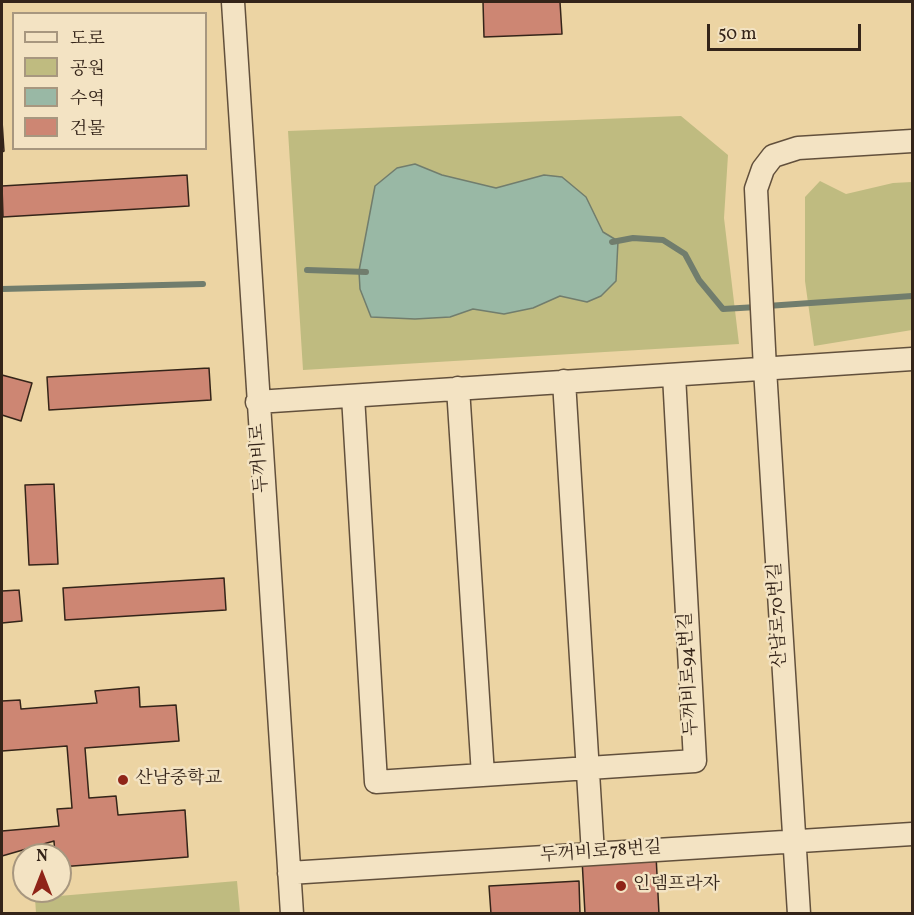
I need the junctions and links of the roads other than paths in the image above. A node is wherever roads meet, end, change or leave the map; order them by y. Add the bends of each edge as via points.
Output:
1 (233, 2) edge
2 (912, 141) edge
3 (912, 359) edge
4 (765, 369) junction
5 (674, 375) junction
6 (564, 381) junction
7 (458, 388) junction
8 (352, 396) junction
9 (257, 402) junction
10 (588, 768) junction
11 (483, 775) junction
12 (912, 834) edge
13 (792, 842) junction
14 (593, 854) junction
15 (289, 873) junction
16 (292, 914) edge
17 (799, 914) edge

1 - 9 street, 두꺼비로
2 - 4 street, 산남로70번길 via 798,148 773,156 763,169 756,189
3 - 4 street
4 - 5 street
4 - 13 street, 산남로70번길
5 - 6 street
5 - 10 street, 두꺼비로94번길 via 695,761
6 - 7 street
6 - 10 street
7 - 8 street
7 - 11 street
8 - 9 street
8 - 11 street, 두꺼비로94번길 via 376,782
9 - 15 street, 두꺼비로
10 - 11 street, 두꺼비로94번길
10 - 14 street
12 - 13 street, 두꺼비로78번길
13 - 14 street, 두꺼비로78번길
13 - 17 street, 산남로70번길
14 - 15 street, 두꺼비로78번길
15 - 16 street, 두꺼비로

